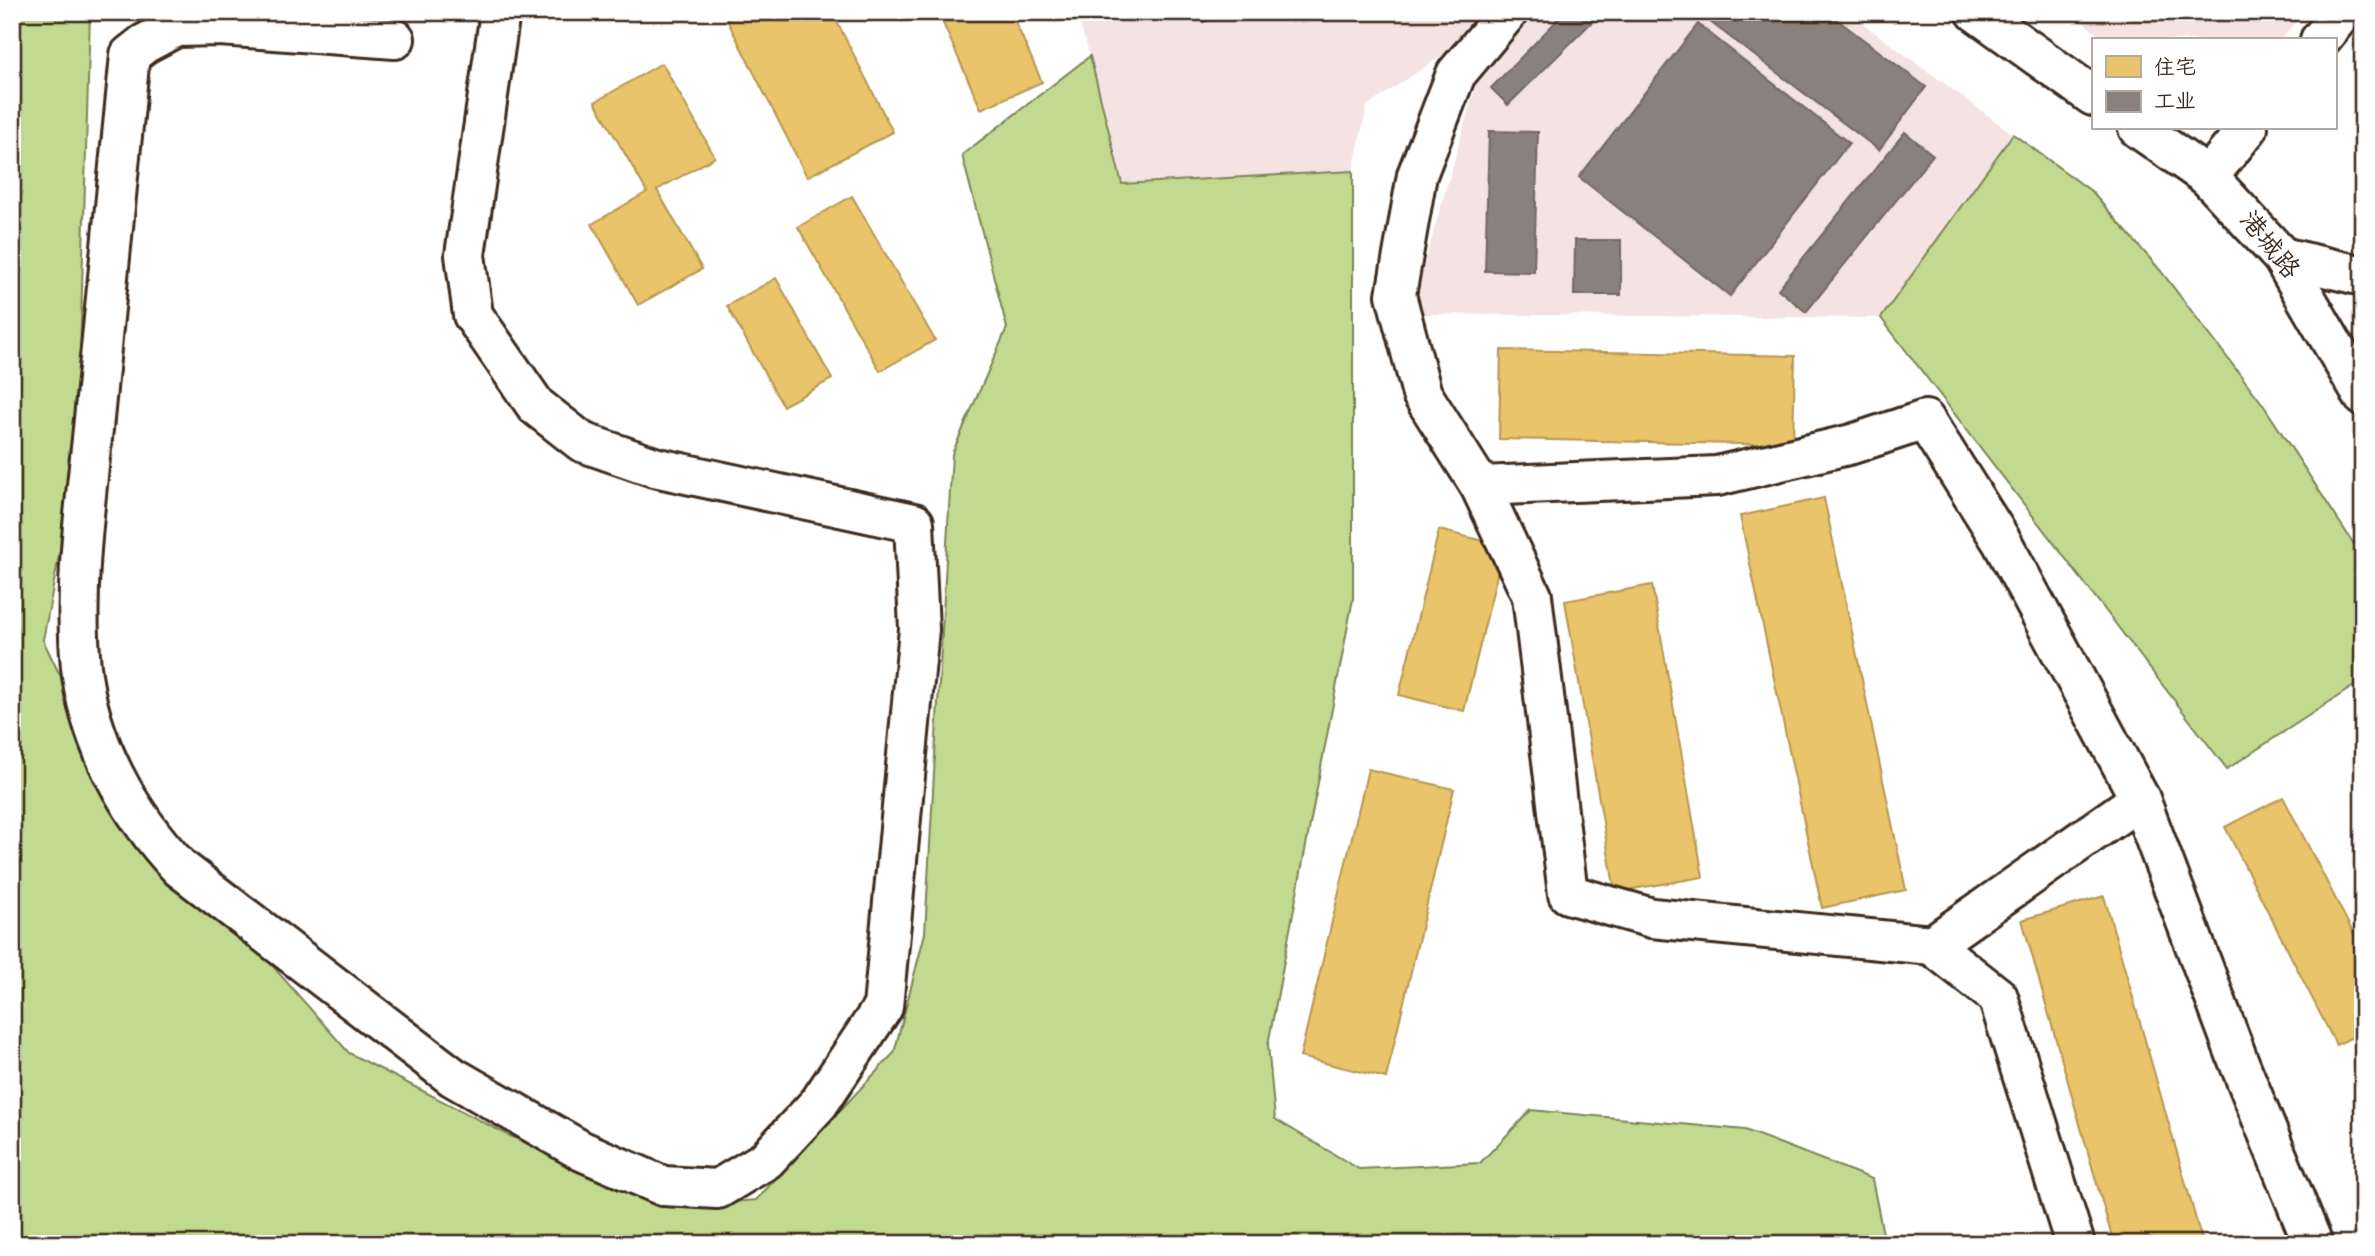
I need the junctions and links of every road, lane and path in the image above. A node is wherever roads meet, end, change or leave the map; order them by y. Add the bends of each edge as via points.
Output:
1 (500, 12) edge
2 (1508, 12) edge
3 (1976, 12) edge
4 (2343, 12) edge
5 (395, 38) dead end
6 (2322, 38) edge
7 (2092, 95) edge
8 (2141, 130) edge
9 (2246, 130) edge
10 (2208, 177) junction
11 (2282, 257) junction
12 (2363, 276) edge
13 (2363, 396) edge
14 (1480, 486) junction
15 (2140, 799) junction
16 (1931, 944) junction
17 (2075, 1244) edge
18 (2313, 1244) edge

1 - 5 street via 465,255 473,315 536,405 582,442 654,467 914,523 919,629 883,1007 819,1103 766,1160 718,1189 663,1186 593,1156 442,1069 180,868 150,837 116,781 93,717 81,668 79,571 130,55 176,27
2 - 14 street via 1456,74 1417,175 1396,295 1422,394
3 - 7 street
4 - 6 street
8 - 10 street, 港城路
9 - 10 street
10 - 11 street, 港城路
11 - 12 street
11 - 13 street, 港城路
14 - 15 street via 1717,477 1852,444 1925,420 2002,541
14 - 16 street via 1532,596 1568,894 1652,918
15 - 16 street
15 - 18 street
16 - 17 street via 1998,997

